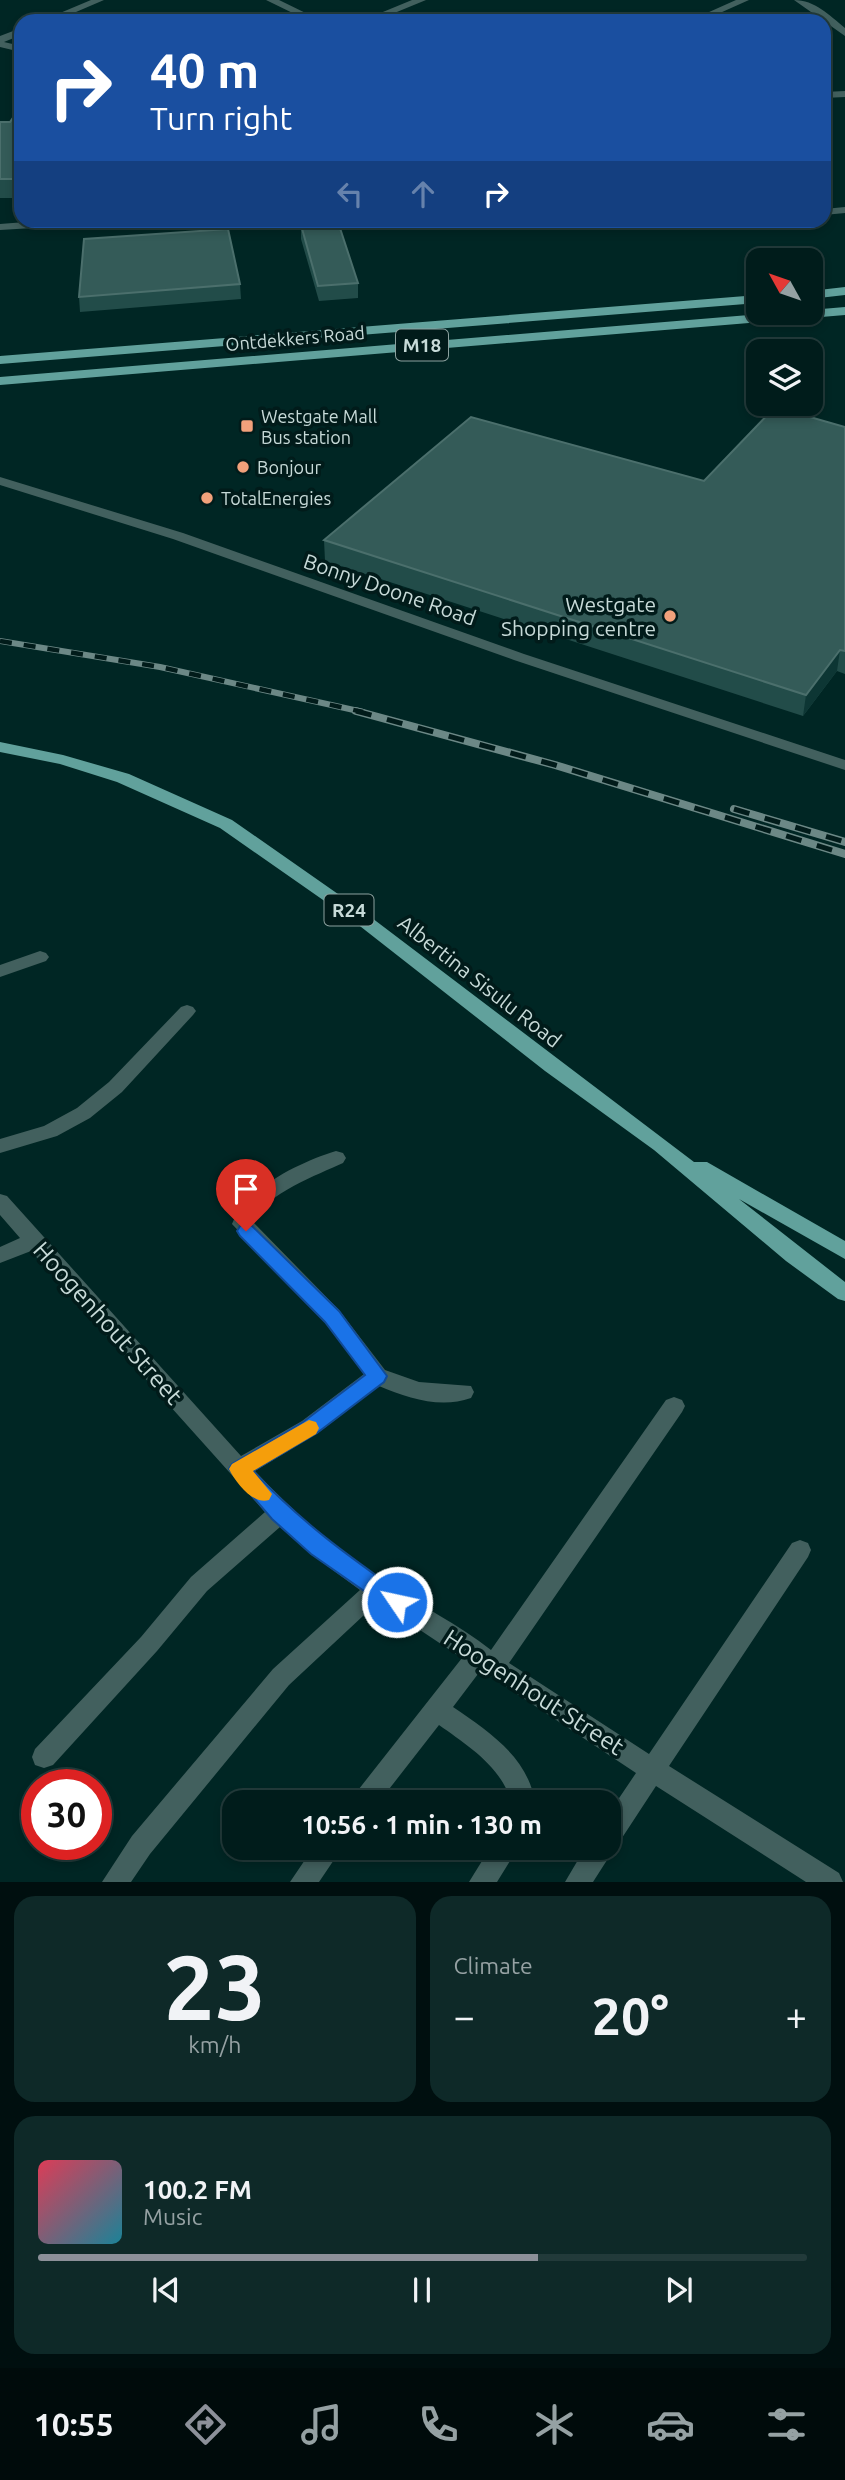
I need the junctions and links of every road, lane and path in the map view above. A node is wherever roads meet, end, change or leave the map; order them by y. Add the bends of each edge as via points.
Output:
1 (99, 0) edge
2 (271, 0) edge
3 (421, 0) edge
4 (744, 0) edge
5 (799, 0) edge
6 (64, 14) edge
7 (302, 14) edge
8 (384, 14) edge
9 (711, 14) edge
10 (822, 14) edge
11 (831, 22) edge
12 (845, 33) edge
13 (845, 291) edge
14 (823, 294) edge
15 (746, 300) edge
16 (845, 311) edge
17 (0, 360) edge
18 (0, 381) edge
19 (0, 481) edge
20 (0, 747) edge
21 (845, 765) edge
22 (40, 957) dead end
23 (0, 971) edge
24 (187, 1011) dead end
25 (661, 1145) junction
26 (0, 1146) edge
27 (336, 1158) dead end
28 (0, 1201) edge
29 (34, 1241) junction
30 (845, 1251) edge
31 (0, 1255) edge
32 (845, 1293) edge
33 (377, 1376) junction
34 (463, 1392) dead end
35 (674, 1406) dead end
36 (239, 1469) junction
37 (280, 1513) junction
38 (800, 1550) dead end
39 (377, 1589) junction
40 (486, 1660) junction
41 (436, 1708) junction
42 (44, 1757) dead end
43 (653, 1770) junction
44 (373, 1790) edge
45 (521, 1790) edge
46 (621, 1817) edge
47 (320, 1860) edge
48 (497, 1860) edge
49 (592, 1860) edge
50 (115, 1881) edge
51 (303, 1881) edge
52 (482, 1881) edge
53 (578, 1881) edge
54 (830, 1881) edge

1 - 6 street
2 - 7 street
3 - 8 street
4 - 9 street
5 - 10 street
11 - 12 street
13 - 14 main road
15 - 17 main road, Ontdekkers Road / M18
16 - 18 main road, Ontdekkers Road / M18
19 - 21 street, Bonny Doone Road via 178,536 519,657
20 - 25 main road, Albertina Sisulu Road / R24 via 123,778 226,824 362,919
22 - 23 street
24 - 26 street via 85,1113 50,1131
25 - 30 main road, Albertina Sisulu Road / R24
25 - 32 main road, Albertina Sisulu Road / R24
27 - 33 street via 271,1191 249,1208 242,1224 332,1316
28 - 29 street, Hoogenhout Street
29 - 31 street
29 - 36 street, Hoogenhout Street
33 - 34 street via 394,1385 435,1394
33 - 36 street via 310,1427
35 - 40 street
36 - 37 street, Hoogenhout Street
37 - 39 street, Hoogenhout Street
37 - 42 street via 199,1584
38 - 43 street
39 - 40 street, Hoogenhout Street
39 - 50 street via 281,1677
40 - 41 street
40 - 43 street, Hoogenhout Street
41 - 44 street
41 - 45 street via 488,1748
43 - 46 street
43 - 54 street, Hoogenhout Street
47 - 51 street
48 - 52 street
49 - 53 street

